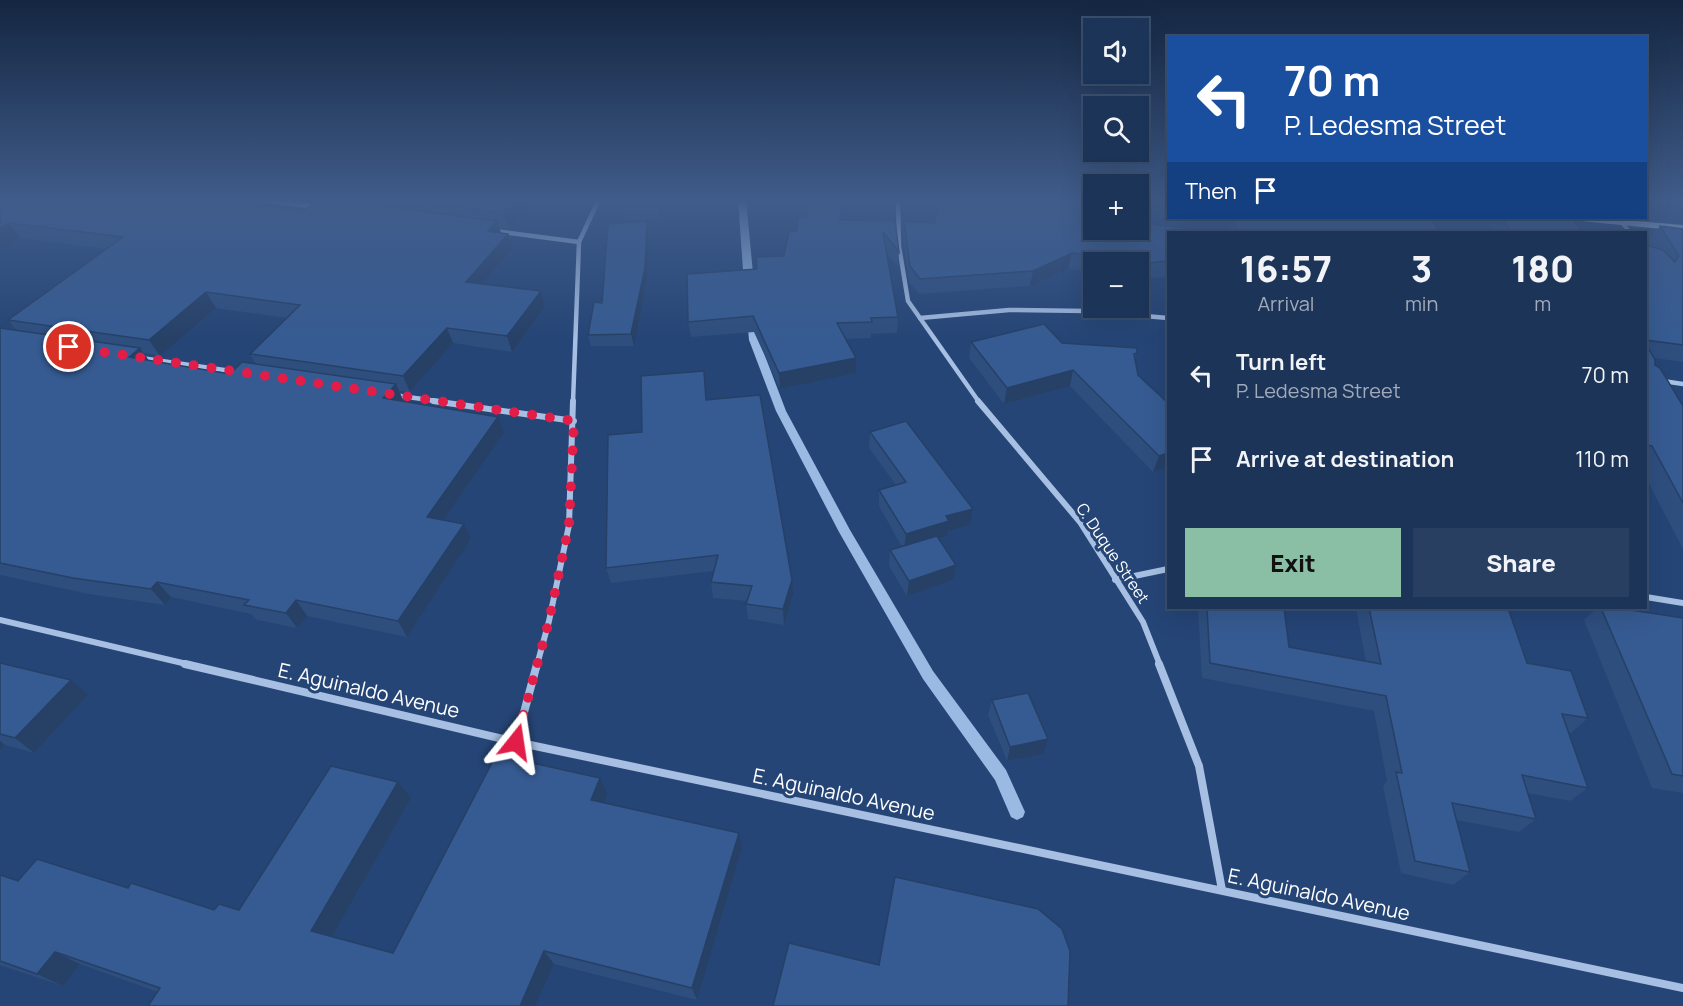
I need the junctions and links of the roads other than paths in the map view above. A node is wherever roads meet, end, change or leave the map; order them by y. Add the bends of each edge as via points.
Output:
1 (579, 246) edge
2 (899, 246) edge
3 (920, 318) junction
4 (1167, 318) edge
5 (129, 356) edge
6 (246, 373) edge
7 (1655, 380) edge
8 (1683, 384) edge
9 (387, 394) edge
10 (574, 421) junction
11 (1167, 569) edge
12 (1115, 580) junction
13 (1647, 597) edge
14 (1683, 603) edge
15 (0, 620) edge
16 (516, 742) junction
17 (1222, 890) junction
18 (1683, 988) edge

1 - 10 street
2 - 3 street, C. Duque Street via 908,301
3 - 4 street via 1009,310 1087,310
3 - 12 street, C. Duque Street via 969,390 1080,522
5 - 6 street
7 - 8 street
9 - 10 street
10 - 16 street via 569,525 549,621
11 - 12 street
12 - 17 street, C. Duque Street via 1143,622 1199,766
13 - 14 street
15 - 16 street, E. Aguinaldo Avenue
16 - 17 street, E. Aguinaldo Avenue
17 - 18 street, E. Aguinaldo Avenue

